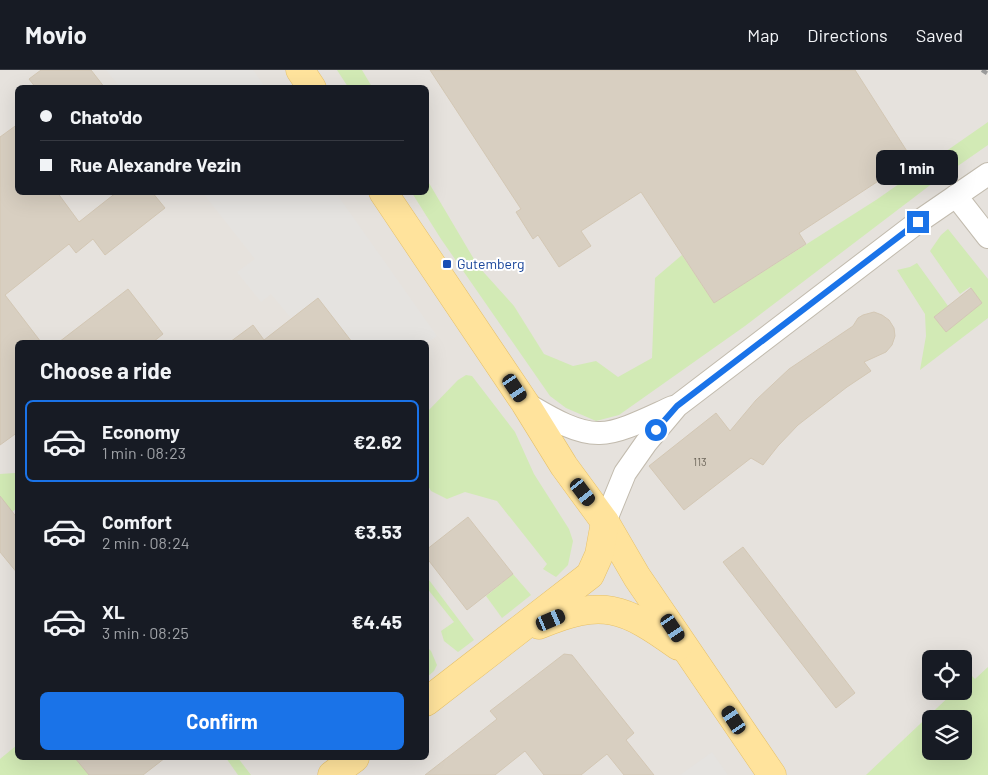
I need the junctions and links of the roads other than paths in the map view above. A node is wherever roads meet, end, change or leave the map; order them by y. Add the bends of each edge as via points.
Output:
1 (300, 70) edge
2 (310, 85) edge
3 (988, 174) edge
4 (385, 195) edge
5 (956, 196) junction
6 (988, 237) edge
7 (525, 403) junction
8 (677, 406) junction
9 (605, 522) junction
10 (507, 639) junction
11 (702, 670) junction
12 (429, 700) edge
13 (351, 760) edge
14 (332, 775) edge
15 (772, 775) edge

1 - 2 main road
3 - 5 street
4 - 7 main road
5 - 6 street
5 - 8 street
7 - 8 street via 569,427 599,433 614,431
7 - 9 main road via 564,466
8 - 9 street via 625,473
9 - 10 main road via 599,555 590,575
9 - 11 main road via 638,577
10 - 11 main road via 566,614 594,608 622,612 651,626 683,649
10 - 12 main road
11 - 15 main road
13 - 14 main road

